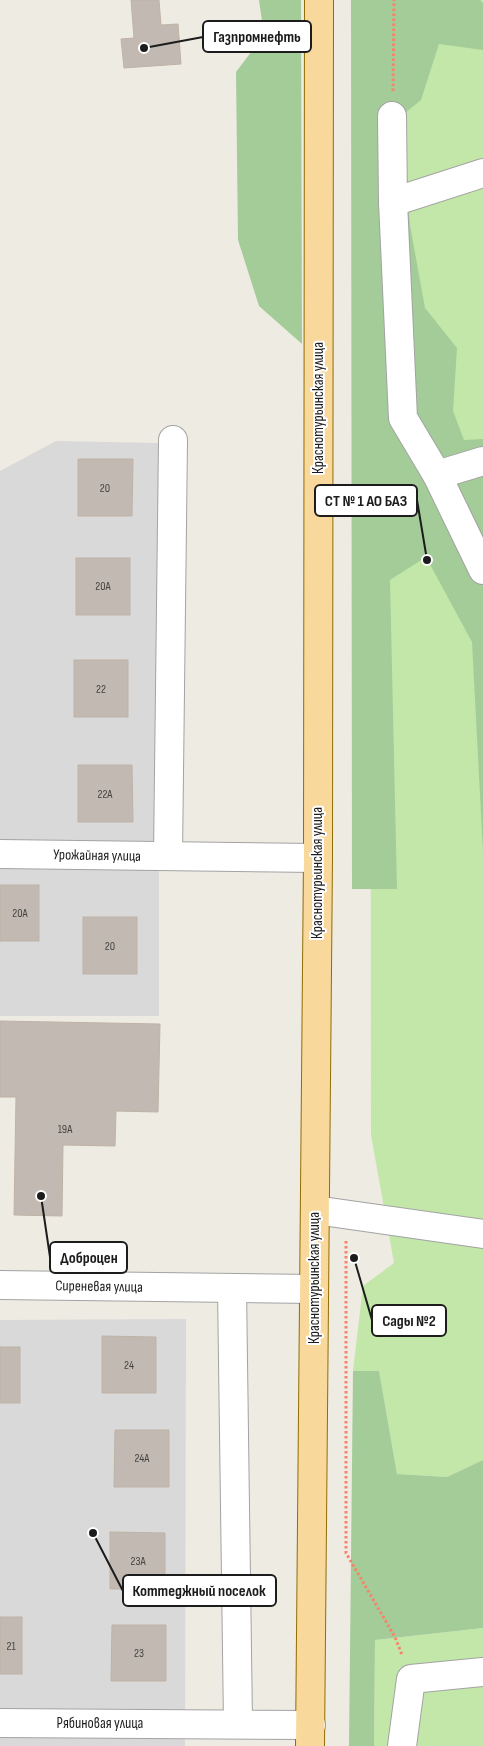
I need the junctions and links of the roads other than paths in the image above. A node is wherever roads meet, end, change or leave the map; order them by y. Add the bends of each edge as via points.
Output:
1 (319, 0) edge
2 (392, 116) road end
3 (483, 173) edge
4 (393, 202) junction
5 (173, 440) dead end
6 (483, 462) edge
7 (437, 475) junction
8 (483, 570) edge
9 (0, 854) edge
10 (180, 856) junction
11 (318, 858) junction
12 (315, 1210) junction
13 (483, 1234) edge
14 (0, 1285) edge
15 (232, 1288) junction
16 (314, 1290) junction
17 (483, 1672) edge
18 (0, 1723) edge
19 (238, 1724) junction
20 (199, 1735) edge
21 (311, 1736) edge
22 (402, 1746) edge

1 - 11 main road, Краснотурьинская улица
2 - 4 street
3 - 4 street
4 - 7 street via 404,418
5 - 10 street
6 - 7 street
7 - 8 street
9 - 10 street, Урожайная улица
10 - 11 street, Урожайная улица
11 - 12 main road, Краснотурьинская улица
12 - 13 street
12 - 16 main road, Краснотурьинская улица
14 - 15 street, Сиреневая улица
15 - 16 street, Сиреневая улица
15 - 19 street
16 - 21 main road, Краснотурьинская улица
17 - 22 street via 411,1679
18 - 20 street, Рябиновая улица
19 - 20 street, Рябиновая улица
19 - 21 street, Рябиновая улица

